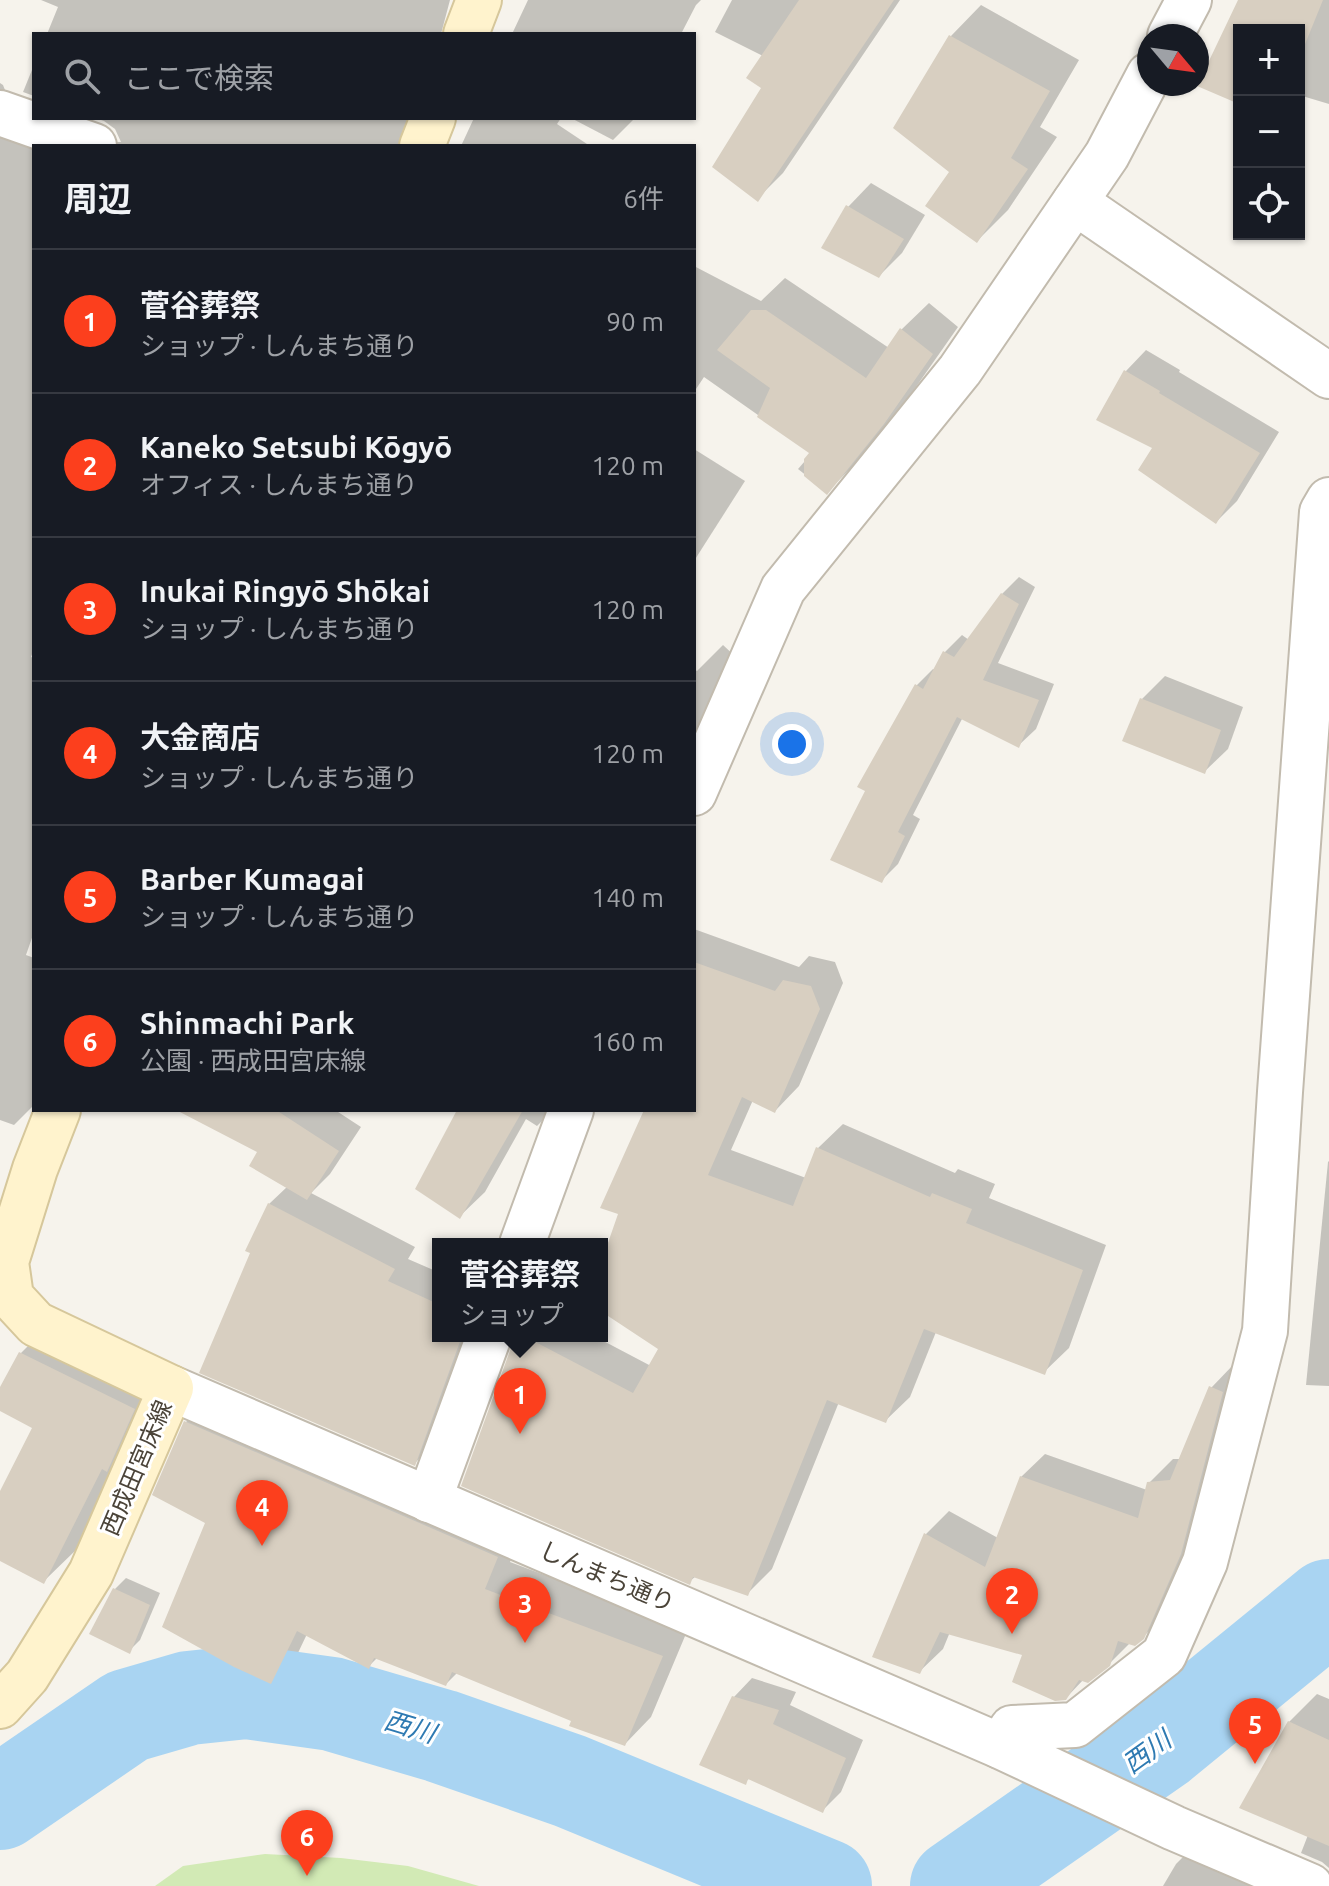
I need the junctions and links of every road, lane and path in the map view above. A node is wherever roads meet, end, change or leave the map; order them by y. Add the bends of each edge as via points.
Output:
1 (479, 0) edge
2 (1189, 0) edge
3 (1176, 24) edge
4 (467, 32) edge
5 (1138, 96) edge
6 (0, 113) edge
7 (432, 120) edge
8 (88, 144) edge
9 (423, 144) edge
10 (1075, 202) junction
11 (1329, 376) edge
12 (1329, 500) edge
13 (696, 788) edge
14 (57, 1112) edge
15 (570, 1112) edge
16 (524, 1238) edge
17 (487, 1342) edge
18 (171, 1388) junction
19 (429, 1500) junction
20 (0, 1706) edge
21 (1000, 1746) junction
22 (1310, 1886) edge

1 - 4 main road
2 - 3 street
5 - 10 street
6 - 8 street
7 - 9 main road
10 - 11 street
10 - 13 street via 960,370 783,589
12 - 21 street via 1322,512 1265,1331 1205,1562 1164,1655 1075,1725 1012,1728
14 - 18 main road, 西成田宮床線 via 6,1262 11,1297 36,1324
15 - 16 street
17 - 19 street
18 - 19 street, しんまち通り
18 - 20 main road, 西成田宮床線 via 91,1573 27,1676
19 - 21 street, しんまち通り
21 - 22 street, しんまち通り

